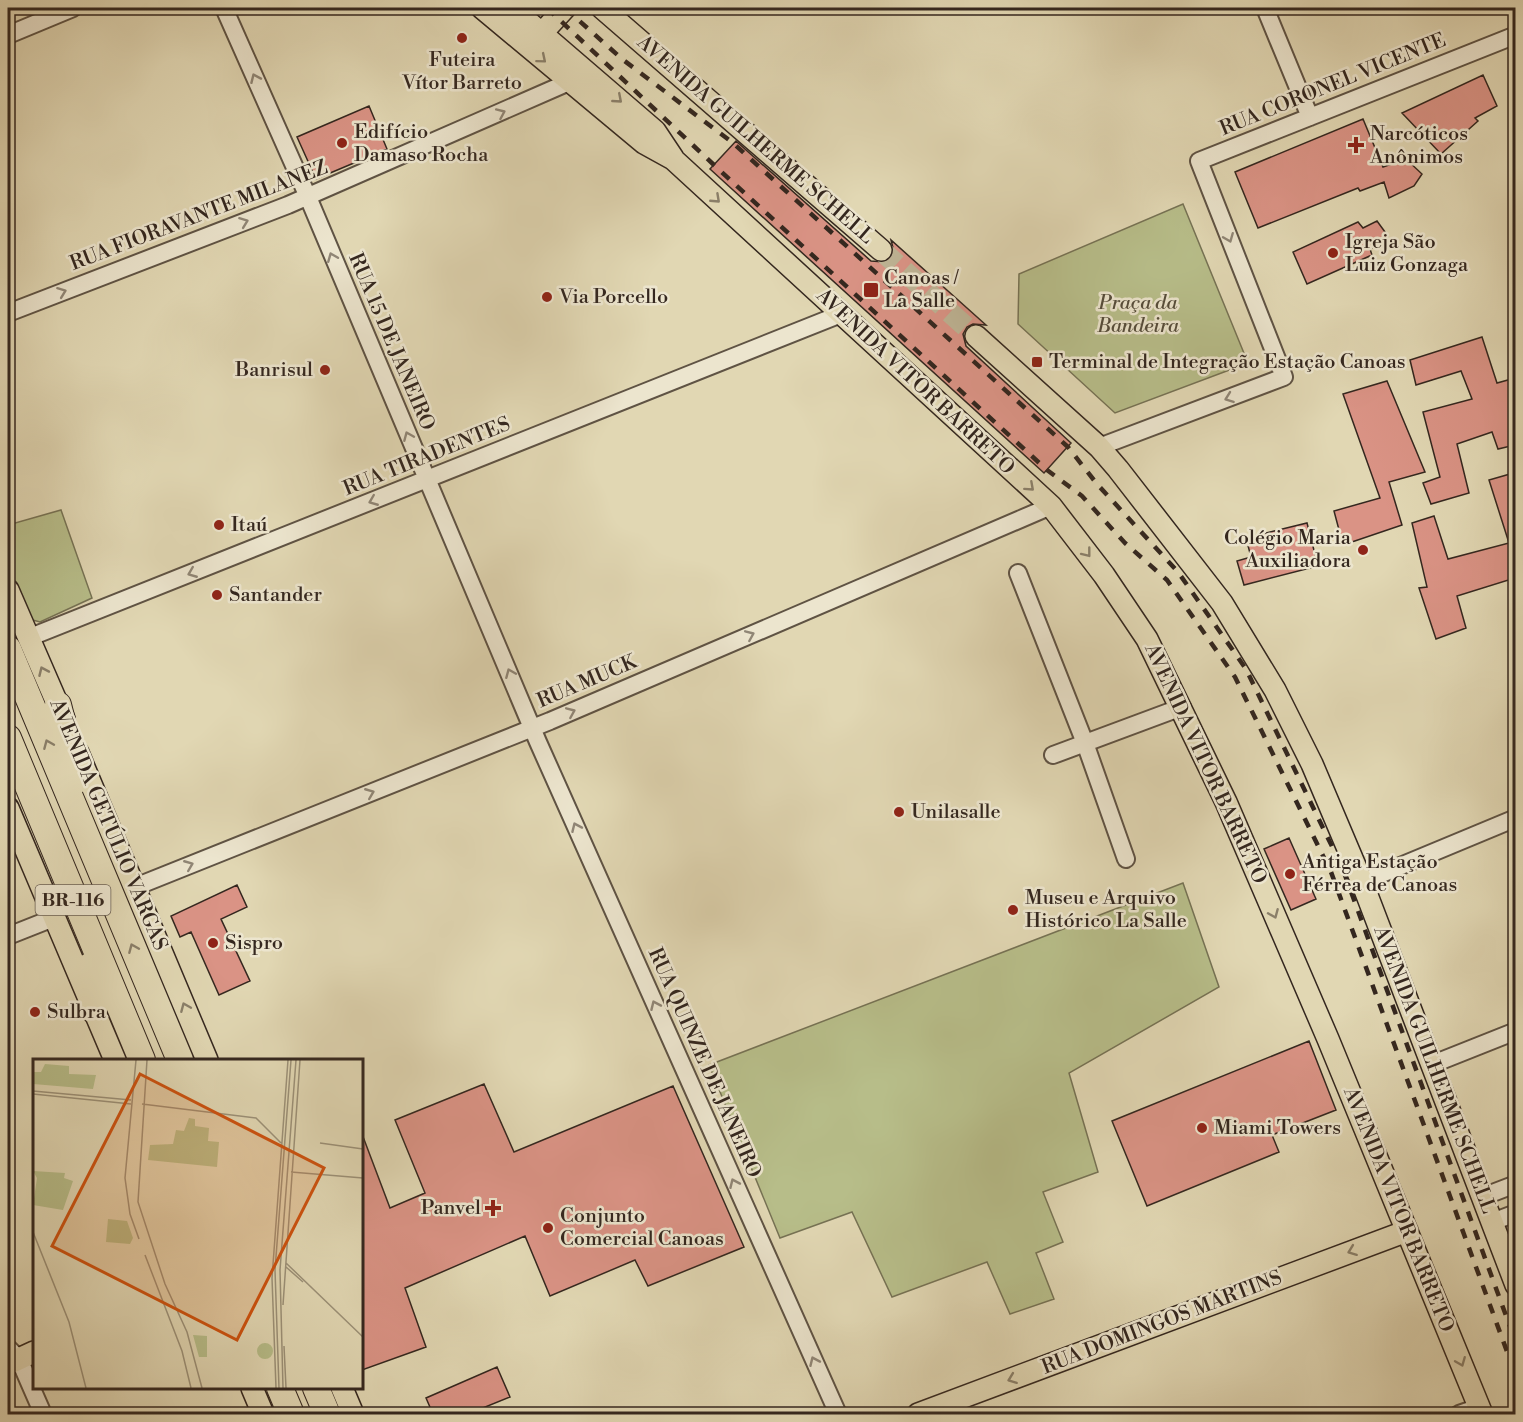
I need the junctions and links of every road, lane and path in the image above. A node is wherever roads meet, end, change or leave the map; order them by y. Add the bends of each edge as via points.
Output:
1 (73, 8) edge
2 (224, 8) edge
3 (482, 8) edge
4 (565, 8) edge
5 (602, 8) edge
6 (1265, 8) edge
7 (520, 10) edge
8 (542, 33) junction
9 (8, 35) edge
10 (1515, 35) edge
11 (569, 82) junction
12 (1310, 117) junction
13 (673, 159) junction
14 (308, 197) junction
15 (881, 250) tunnel mouth
16 (8, 313) edge
17 (841, 314) junction
18 (976, 336) tunnel mouth
19 (1099, 447) junction
20 (427, 480) junction
21 (1051, 506) junction
22 (1018, 573) dead end
23 (8, 590) edge
24 (18, 644) edge
25 (58, 705) junction
26 (1182, 706) junction
27 (532, 727) junction
28 (8, 738) edge
29 (1085, 743) junction
30 (1053, 755) dead end
31 (8, 769) edge
32 (8, 808) edge
33 (1515, 818) edge
34 (96, 856) junction
35 (1126, 859) dead end
36 (1362, 882) junction
37 (135, 887) junction
38 (56, 917) junction
39 (8, 936) edge
40 (94, 1010) junction
41 (1515, 1031) edge
42 (115, 1059) edge
43 (142, 1059) edge
44 (180, 1059) edge
45 (207, 1059) edge
46 (1433, 1064) junction
47 (1515, 1184) edge
48 (1482, 1197) junction
49 (1515, 1213) edge
50 (1492, 1222) junction
51 (1407, 1231) junction
52 (1515, 1285) edge
53 (17, 1356) edge
54 (252, 1389) edge
55 (280, 1389) edge
56 (316, 1389) edge
57 (342, 1389) edge
58 (1481, 1411) edge
59 (43, 1414) edge
60 (263, 1414) edge
61 (291, 1414) edge
62 (327, 1414) edge
63 (353, 1414) edge
64 (838, 1414) edge
65 (918, 1414) edge
66 (1459, 1414) edge

1 - 9 street
14 -> 2 street, RUA 15 DE JANEIRO
3 -> 11 main road
4 - 8 main road
5 - 15 main road, AVENIDA GUILHERME SCHELL
6 - 12 street
7 - 8 main road
8 -> 13 main road via 655,131
10 - 12 street, RUA CORONEL VICENTE
11 - 13 main road via 644,143
14 -> 11 street, RUA FIORAVANTE MILANEZ
12 -> 19 street, RUA CORONEL VICENTE via 1199,161 1284,377
13 -> 17 main road, AVENIDA VITOR BARRETO
16 -> 14 street, RUA FIORAVANTE MILANEZ
20 -> 14 street, RUA 15 DE JANEIRO
17 - 20 street, RUA TIRADENTES
17 -> 21 main road, AVENIDA VITOR BARRETO
18 - 19 main road, AVENIDA GUILHERME SCHELL
19 - 36 main road, AVENIDA GUILHERME SCHELL via 1222,603 1275,690 1312,764
20 -> 24 street, RUA TIRADENTES
27 -> 20 street, RUA 15 DE JANEIRO
21 -> 26 main road, AVENIDA VITOR BARRETO via 1104,574 1147,639
27 -> 21 street, RUA MUCK
22 - 29 street
23 - 24 main road, AVENIDA GETÚLIO VARGAS
25 -> 24 main road, AVENIDA GETÚLIO VARGAS
34 -> 24 highway, BR-116
25 - 34 highway, BR-116
25 - 37 main road, AVENIDA GETÚLIO VARGAS
26 - 29 street
26 -> 51 main road, AVENIDA VITOR BARRETO via 1231,812
37 -> 27 street, RUA MUCK
64 -> 27 street, RUA QUINZE DE JANEIRO
28 - 43 highway, BR-116
29 - 30 street
29 - 35 street
31 - 40 highway, BR-116 via 93,974 97,989
32 - 38 main road
33 - 36 street
44 -> 34 highway, BR-116
36 - 46 main road, AVENIDA GUILHERME SCHELL
45 -> 37 main road, AVENIDA GETÚLIO VARGAS
38 - 39 street
38 - 40 main road
40 - 42 main road
41 - 46 street
46 - 48 main road, AVENIDA GUILHERME SCHELL
47 - 48 street
48 - 50 main road, AVENIDA GUILHERME SCHELL
49 - 50 street
50 - 52 main road, AVENIDA GUILHERME SCHELL
51 -> 58 main road, AVENIDA VITOR BARRETO
51 -> 65 main road, RUA DOMINGOS MARTINS
53 - 59 street
54 - 60 main road
55 - 61 highway
56 - 62 highway
57 - 63 main road
58 - 66 street

